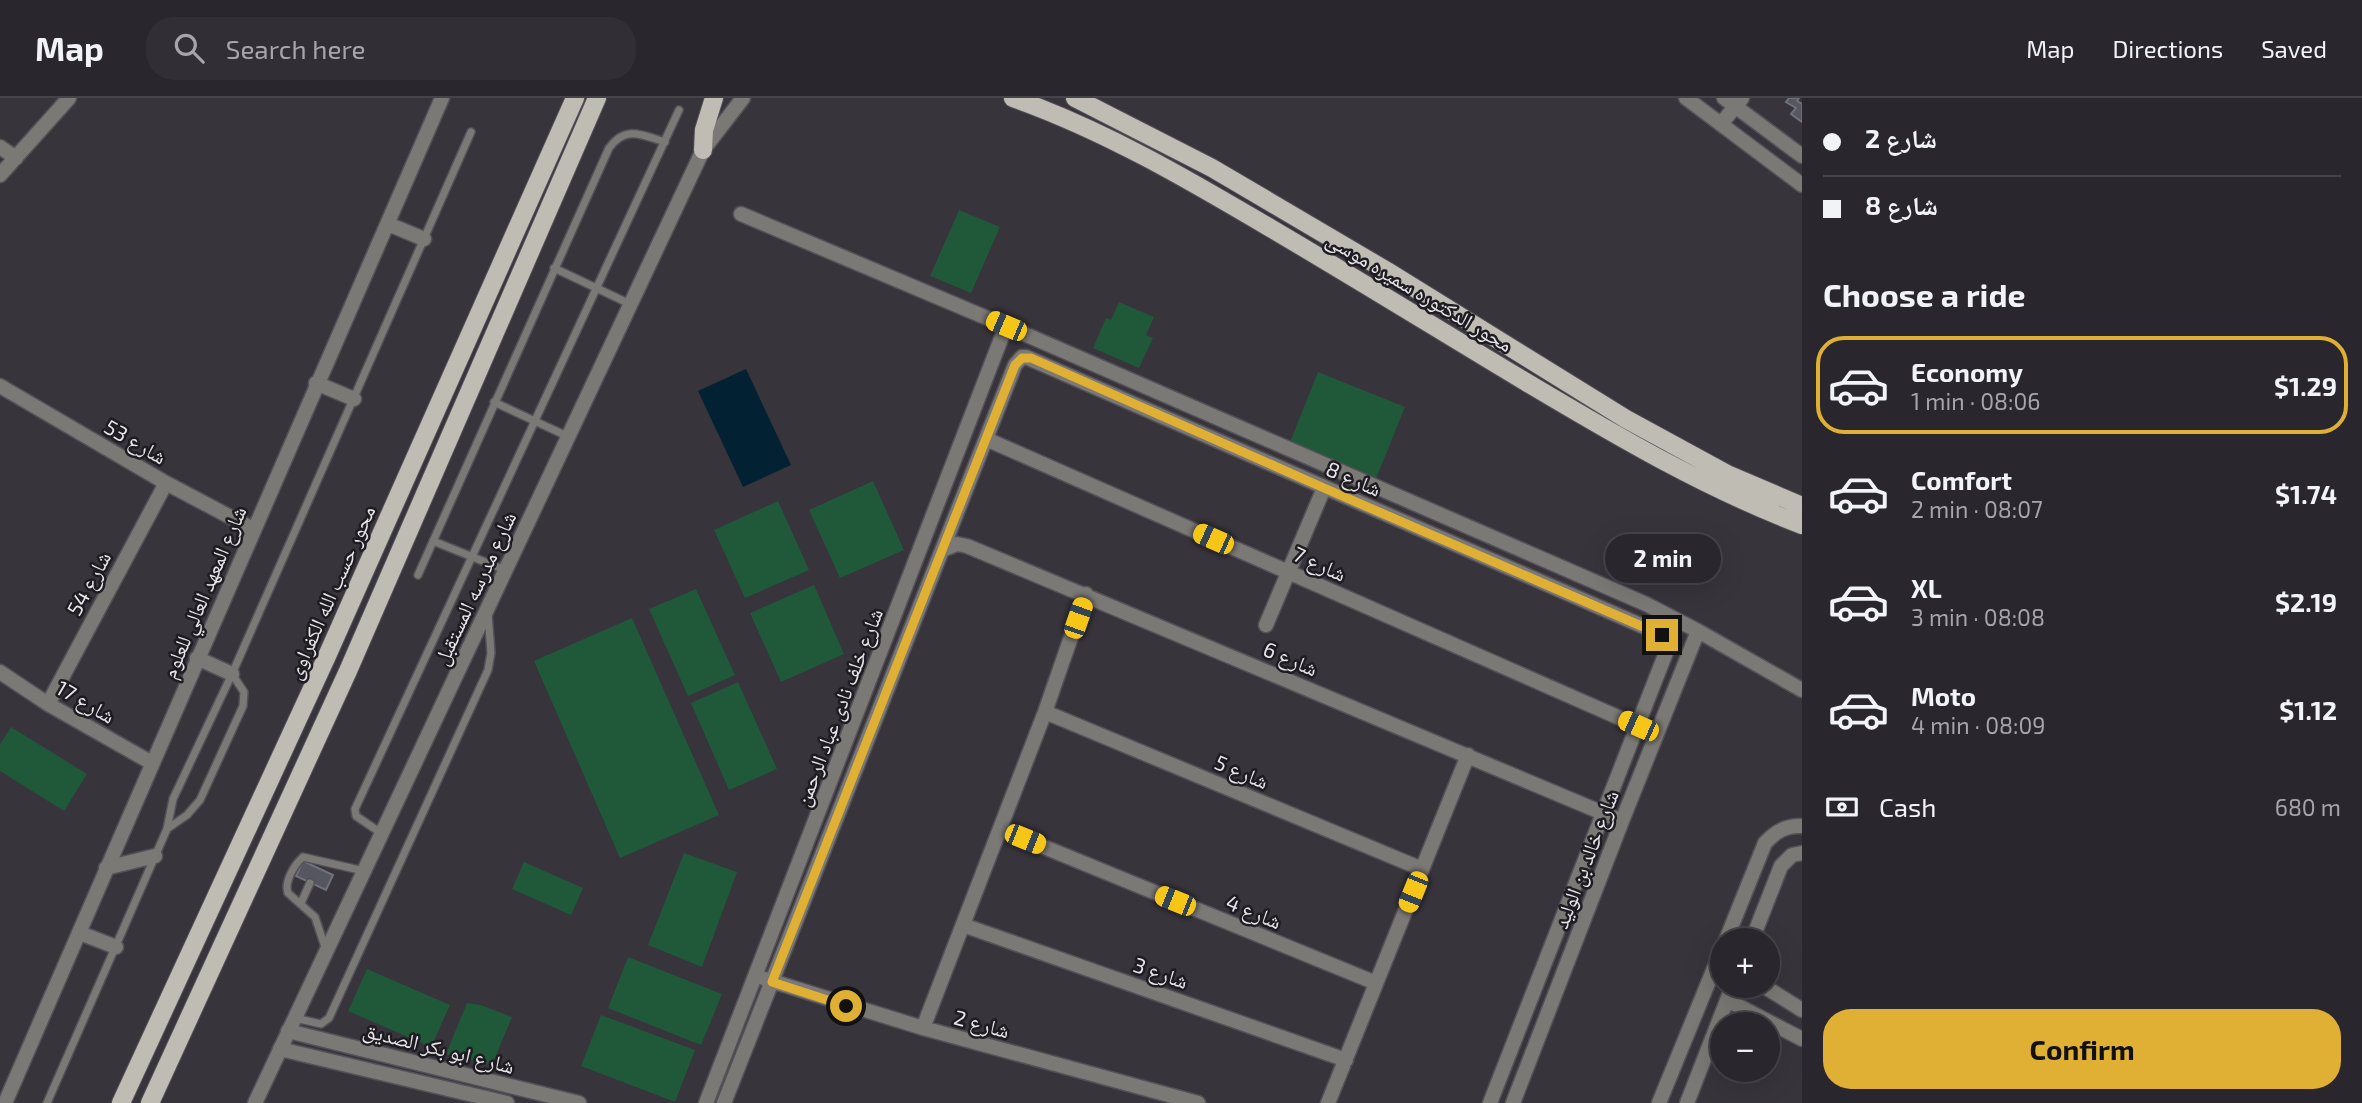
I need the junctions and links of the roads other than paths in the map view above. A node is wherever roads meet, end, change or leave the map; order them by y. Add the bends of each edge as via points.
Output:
1 (69, 98) edge
2 (442, 98) edge
3 (575, 98) edge
4 (597, 98) edge
5 (715, 98) edge
6 (743, 98) edge
7 (1013, 98) edge
8 (1075, 98) edge
9 (1686, 98) edge
10 (1734, 101) edge
11 (679, 110) dead end
12 (1721, 124) junction
13 (471, 132) dead end
14 (665, 142) junction
15 (0, 147) edge
16 (703, 150) junction
17 (1802, 156) edge
18 (16, 158) junction
19 (0, 175) edge
20 (1802, 185) edge
21 (741, 214) dead end
22 (388, 224) junction
23 (424, 239) junction
24 (554, 268) junction
25 (596, 288) junction
26 (630, 304) junction
27 (1006, 326) junction
28 (1015, 365) joint
29 (316, 383) junction
30 (0, 386) edge
31 (354, 400) junction
32 (494, 402) junction
33 (534, 421) junction
34 (569, 437) junction
35 (986, 439) junction
36 (166, 482) junction
37 (1324, 488) junction
38 (1802, 506) edge
39 (1802, 525) edge
40 (253, 529) junction
41 (929, 531) junction
42 (433, 541) junction
43 (944, 544) junction
44 (471, 556) junction
45 (505, 570) junction
46 (1289, 572) junction
47 (418, 575) dead end
48 (1086, 594) junction
49 (487, 608) junction
50 (1266, 625) dead end
51 (1698, 631) junction
52 (1668, 650) joint
53 (197, 658) junction
54 (0, 672) edge
55 (232, 674) junction
56 (1802, 690) edge
57 (48, 704) junction
58 (1045, 712) junction
59 (1638, 726) junction
60 (1468, 755) junction
61 (152, 763) junction
62 (1603, 813) junction
63 (1622, 821) junction
64 (1802, 826) edge
65 (167, 828) junction
66 (1000, 829) junction
67 (382, 833) junction
68 (1802, 853) edge
69 (155, 856) junction
70 (106, 869) junction
71 (1422, 869) junction
72 (364, 871) junction
73 (310, 883) dead end
74 (301, 903) junction
75 (963, 925) junction
76 (1731, 928) edge
77 (1757, 928) edge
78 (80, 933) junction
79 (117, 947) junction
80 (326, 951) junction
81 (757, 977) junction
82 (1710, 979) edge
83 (772, 982) junction
84 (1377, 983) junction
85 (1780, 996) edge
86 (1727, 1000) joint
87 (1802, 1010) edge
88 (1697, 1012) junction
89 (1723, 1012) edge
90 (1710, 1018) edge
91 (291, 1024) junction
92 (923, 1028) junction
93 (319, 1039) junction
94 (1802, 1039) edge
95 (1710, 1045) edge
96 (279, 1049) junction
97 (311, 1056) junction
98 (1346, 1060) junction
99 (458, 1097) edge
100 (8, 1102) edge
101 (1516, 1102) edge
102 (47, 1103) edge
103 (121, 1103) edge
104 (150, 1103) edge
105 (255, 1103) edge
106 (507, 1103) edge
107 (579, 1103) edge
108 (706, 1103) edge
109 (724, 1103) edge
110 (1198, 1103) edge
111 (1328, 1103) edge
112 (1490, 1103) edge
113 (1659, 1103) edge
114 (1687, 1103) edge

1 - 18 street
2 - 22 street, شارع المعهد العالي للعلوم
3 - 103 main road, محور حسب الله الكفراوى via 327,656
4 - 104 main road via 348,671
5 - 16 main road via 704,130
6 - 16 street, شارع مدرسه المستقبل
7 - 39 main road, محور الدكتوره سميره موسى via 1166,168 1615,435 1718,489
8 - 38 main road, محور الدكتوره سميره موسى via 1212,168 1626,419 1727,474
9 - 12 street
10 - 12 street
10 - 17 street
11 - 14 lane
12 - 20 street
13 - 23 lane
14 - 24 lane via 631,133 615,139
14 - 25 lane
15 - 18 street
16 - 26 street, شارع مدرسه المستقبل
18 - 19 street
21 - 27 street
22 - 23 street
22 - 29 street, شارع المعهد العالي للعلوم
23 - 31 lane
24 - 25 lane
24 - 32 lane
25 - 26 lane
25 - 33 lane
26 - 34 street, شارع مدرسه المستقبل
27 - 41 street, شارع خلف نادى عباد الرحمن
27 - 51 street via 1646,604
28 - 35 street, شارع خلف نادى عباد الرحمن
28 - 37 street, شارع 8 via 1022,358 1031,358
29 - 31 street
29 - 40 street, شارع المعهد العالي للعلوم
30 - 36 street, شارع 53
31 - 55 lane
32 - 33 lane
32 - 42 lane
33 - 34 lane
33 - 44 lane
34 - 45 street, شارع مدرسه المستقبل
35 - 43 street, شارع خلف نادى عباد الرحمن
35 - 46 street, شارع 7
36 - 40 street, شارع 53
36 - 57 street, شارع 54
37 - 46 street
37 - 52 street, شارع 8 via 1662,635
40 - 53 street, شارع المعهد العالي للعلوم
41 - 43 street
41 - 81 street, شارع خلف نادى عباد الرحمن
42 - 44 lane
42 - 47 lane
43 - 48 street, شارع 6 via 963,545
43 - 83 street, شارع خلف نادى عباد الرحمن
44 - 45 lane
44 - 67 lane via 354,811
45 - 49 street, شارع مدرسه المستقبل
46 - 50 street
46 - 59 street, شارع 7
48 - 58 street
48 - 60 street, شارع 6
49 - 67 street, شارع مدرسه المستقبل
49 - 91 lane via 488,670 329,1018 321,1024
51 - 56 street
51 - 63 street, شارع خالد بن الوليد
52 - 59 street, شارع خالد بن الوليد
53 - 55 street
53 - 61 street, شارع المعهد العالي للعلوم
54 - 57 street, شارع 17
55 - 65 lane via 173,799
55 - 65 lane via 244,692 243,706 200,800
57 - 61 street, شارع 17
58 - 66 street
58 - 71 street, شارع 5
59 - 62 street, شارع خالد بن الوليد
60 - 62 street, شارع 6
60 - 71 street
61 - 70 street, شارع المعهد العالي للعلوم
62 - 63 street, شارع 6
62 - 112 street, شارع خالد بن الوليد
63 - 101 street, شارع خالد بن الوليد
64 - 76 street via 1784,828 1765,843
65 - 69 lane
66 - 75 street
66 - 84 street, شارع 4
67 - 72 street, شارع مدرسه المستقبل
68 - 77 street via 1792,855 1782,866
69 - 70 street
69 - 79 lane
70 - 78 street, شارع المعهد العالي للعلوم
71 - 84 street
72 - 74 lane via 299,859 287,883 288,893
72 - 80 street, شارع مدرسه المستقبل
73 - 74 lane
74 - 80 lane via 318,923
75 - 92 street
75 - 98 street, شارع 3
78 - 79 street
78 - 100 street, شارع المعهد العالي للعلوم
79 - 102 lane
80 - 91 street, شارع مدرسه المستقبل
81 - 83 street, شارع 2
81 - 108 street, شارع خلف نادى عباد الرحمن
82 - 88 street
83 - 92 street, شارع 2
83 - 109 street, شارع خلف نادى عباد الرحمن
84 - 98 street
85 - 87 street
86 - 89 street
86 - 94 street
88 - 90 street
88 - 113 street
91 - 93 street, شارع ابو بكر الصديق
91 - 96 street, شارع مدرسه المستقبل
92 - 110 street, شارع 2
93 - 97 street
93 - 107 street, شارع ابو بكر الصديق
95 - 114 street
96 - 97 street, شارع ابو بكر الصديق
96 - 105 street, شارع مدرسه المستقبل
97 - 99 street, شارع ابو بكر الصديق
98 - 111 street
99 - 106 street, شارع ابو بكر الصديق

